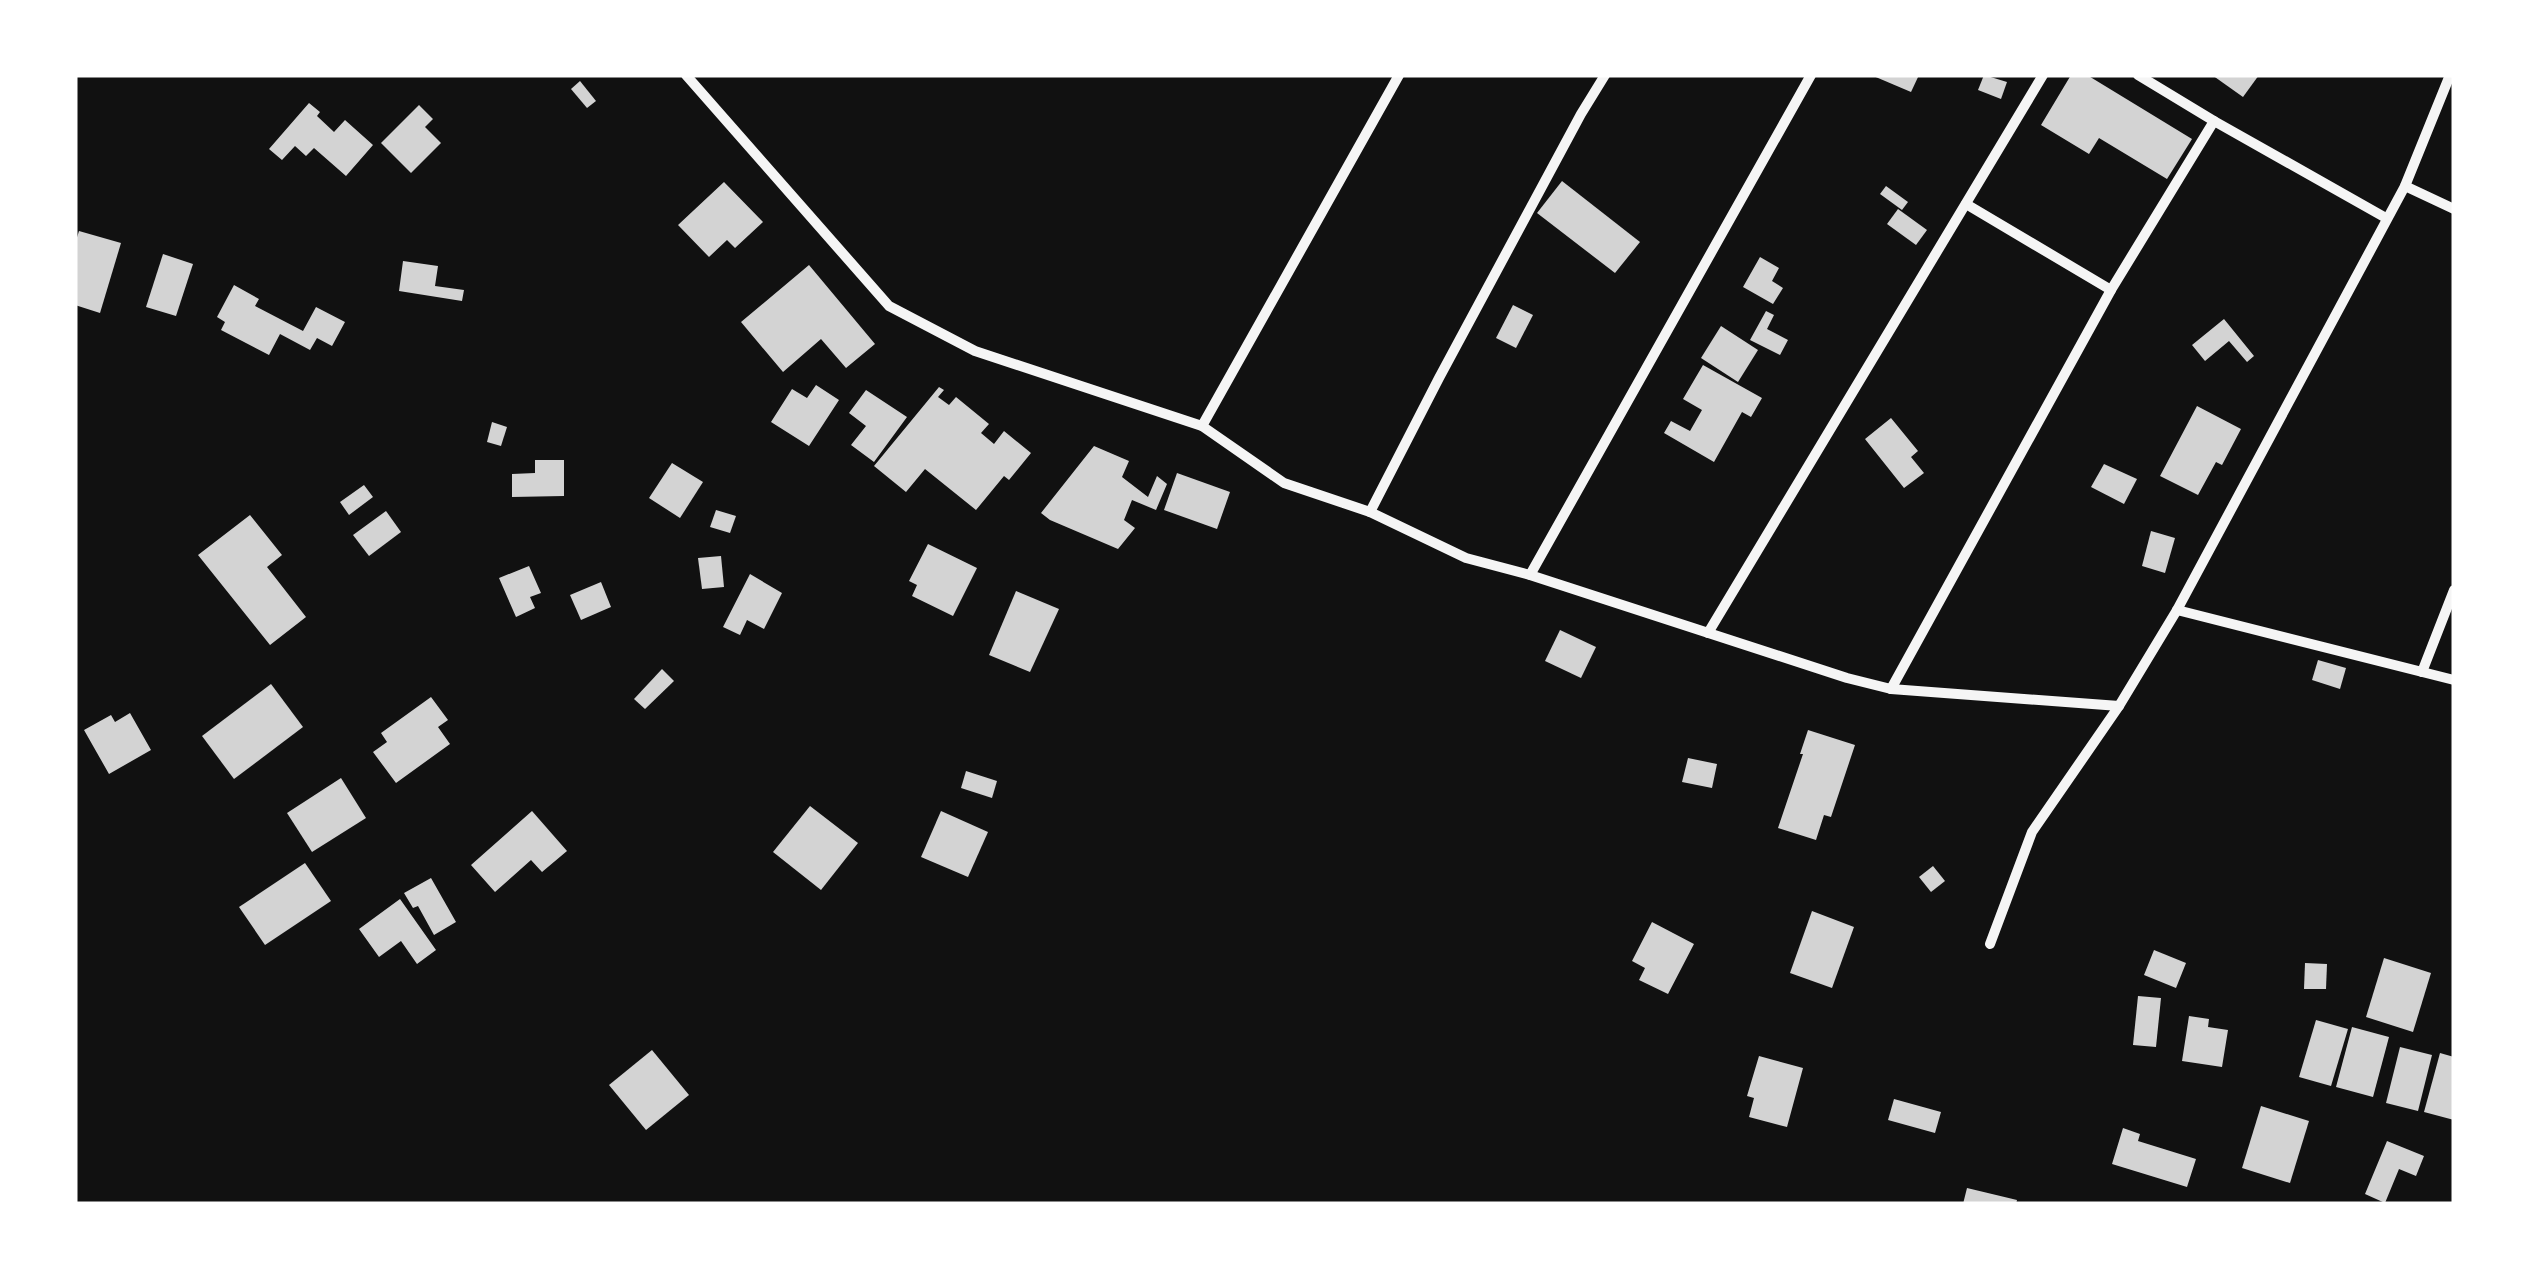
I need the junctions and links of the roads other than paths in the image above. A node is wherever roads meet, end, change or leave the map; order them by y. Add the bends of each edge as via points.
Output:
1 (686, 75) edge
2 (1399, 75) edge
3 (1605, 75) edge
4 (1811, 75) edge
5 (2043, 75) edge
6 (2138, 75) edge
7 (2450, 75) edge
8 (2214, 122) junction
9 (2405, 186) junction
10 (1966, 204) junction
11 (2454, 210) edge
12 (2386, 218) junction
13 (2111, 290) junction
14 (1202, 426) junction
15 (1370, 512) junction
16 (1530, 575) junction
17 (2454, 590) edge
18 (2177, 610) junction
19 (1708, 633) junction
20 (2422, 672) junction
21 (2454, 680) edge
22 (1892, 688) junction
23 (2119, 706) junction
24 (1990, 944) dead end

1 - 14 street via 889,306 975,351
2 - 14 street
3 - 15 street
4 - 16 street
5 - 10 street
6 - 8 street
7 - 9 street
8 - 12 street
8 - 13 street
9 - 11 street
9 - 12 street
10 - 13 street
10 - 19 street
12 - 18 street
13 - 22 street
14 - 15 street via 1284,483
15 - 16 street via 1466,558
16 - 19 street
17 - 20 street
18 - 20 street
18 - 23 street
19 - 22 street
20 - 21 street
22 - 23 street
23 - 24 street via 2032,832

